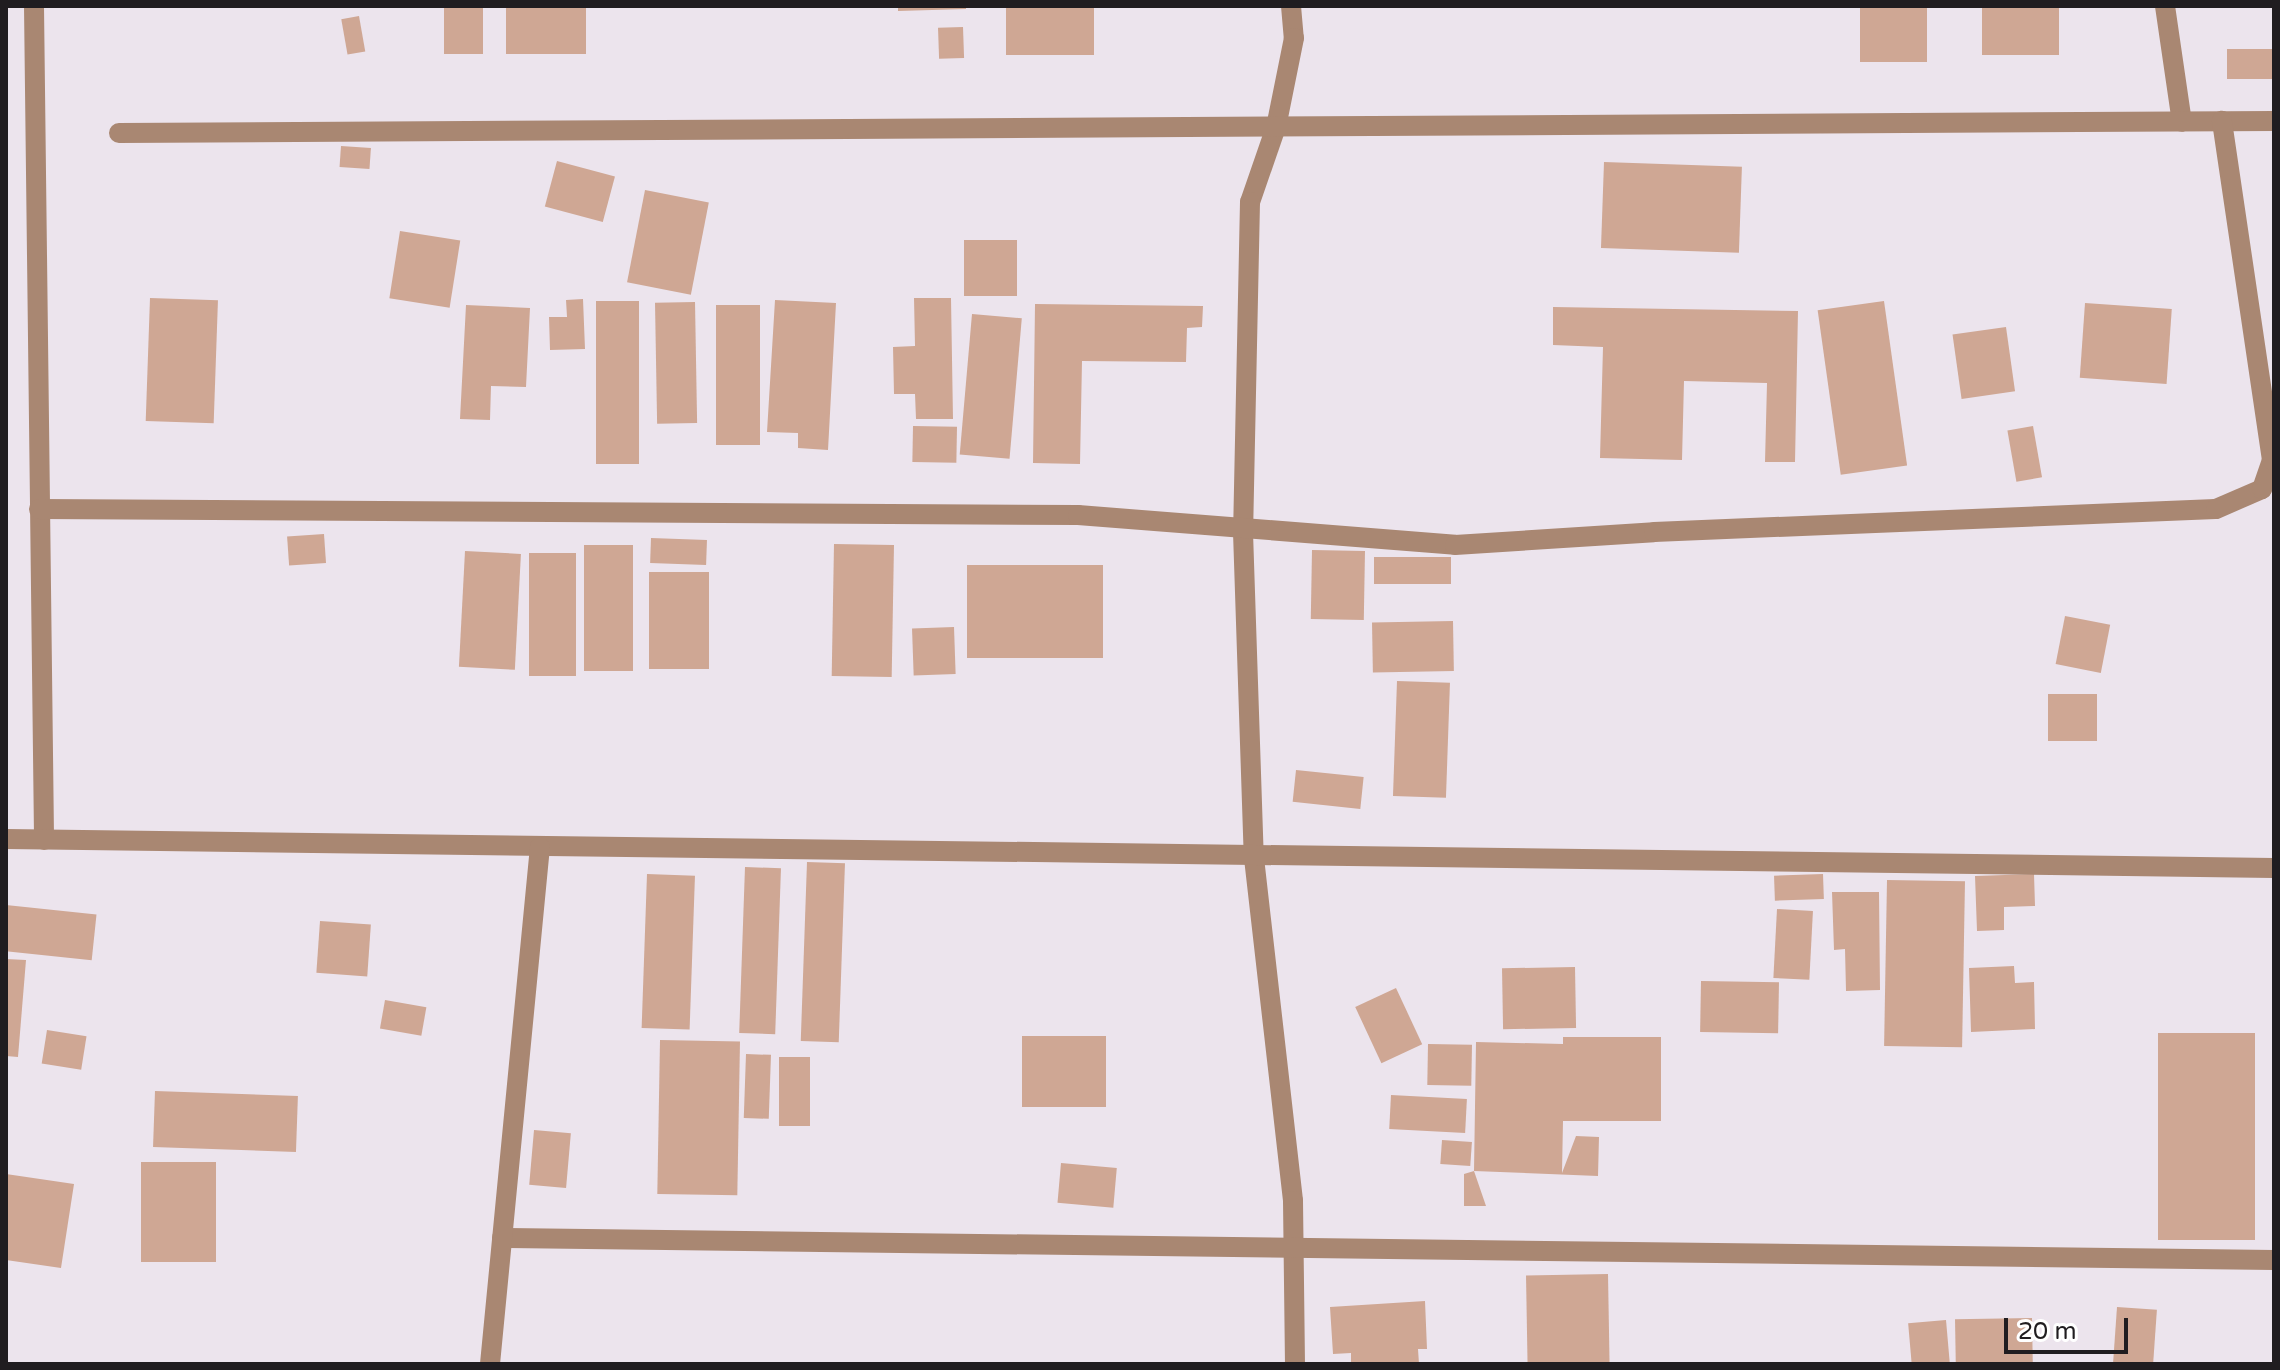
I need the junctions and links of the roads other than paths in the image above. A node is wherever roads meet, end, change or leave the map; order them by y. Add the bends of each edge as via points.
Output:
1 (34, 6) edge
2 (1291, 6) edge
3 (2165, 6) edge
4 (2222, 121) junction
5 (2274, 121) edge
6 (2182, 122) junction
7 (1276, 127) junction
8 (119, 133) dead end
9 (2251, 494) junction
10 (2274, 494) edge
11 (39, 509) junction
12 (1243, 532) junction
13 (6, 839) edge
14 (44, 840) junction
15 (540, 847) junction
16 (1254, 858) junction
17 (2274, 868) edge
18 (502, 1238) junction
19 (1294, 1246) junction
20 (2274, 1260) edge
21 (490, 1364) edge
22 (1295, 1364) edge

1 - 11 street
2 - 7 street via 1294,38
3 - 6 street
4 - 5 street
4 - 6 street
4 - 9 street via 2272,460 2262,489
6 - 7 street
7 - 8 street
7 - 12 street via 1250,202
9 - 10 street
9 - 12 street via 2216,509 1455,545
11 - 12 street via 1078,515
11 - 14 street
12 - 16 street
13 - 14 street
14 - 15 street
15 - 16 street
15 - 18 street
16 - 17 street
16 - 19 street
18 - 19 street
18 - 21 street
19 - 20 street
19 - 22 street

